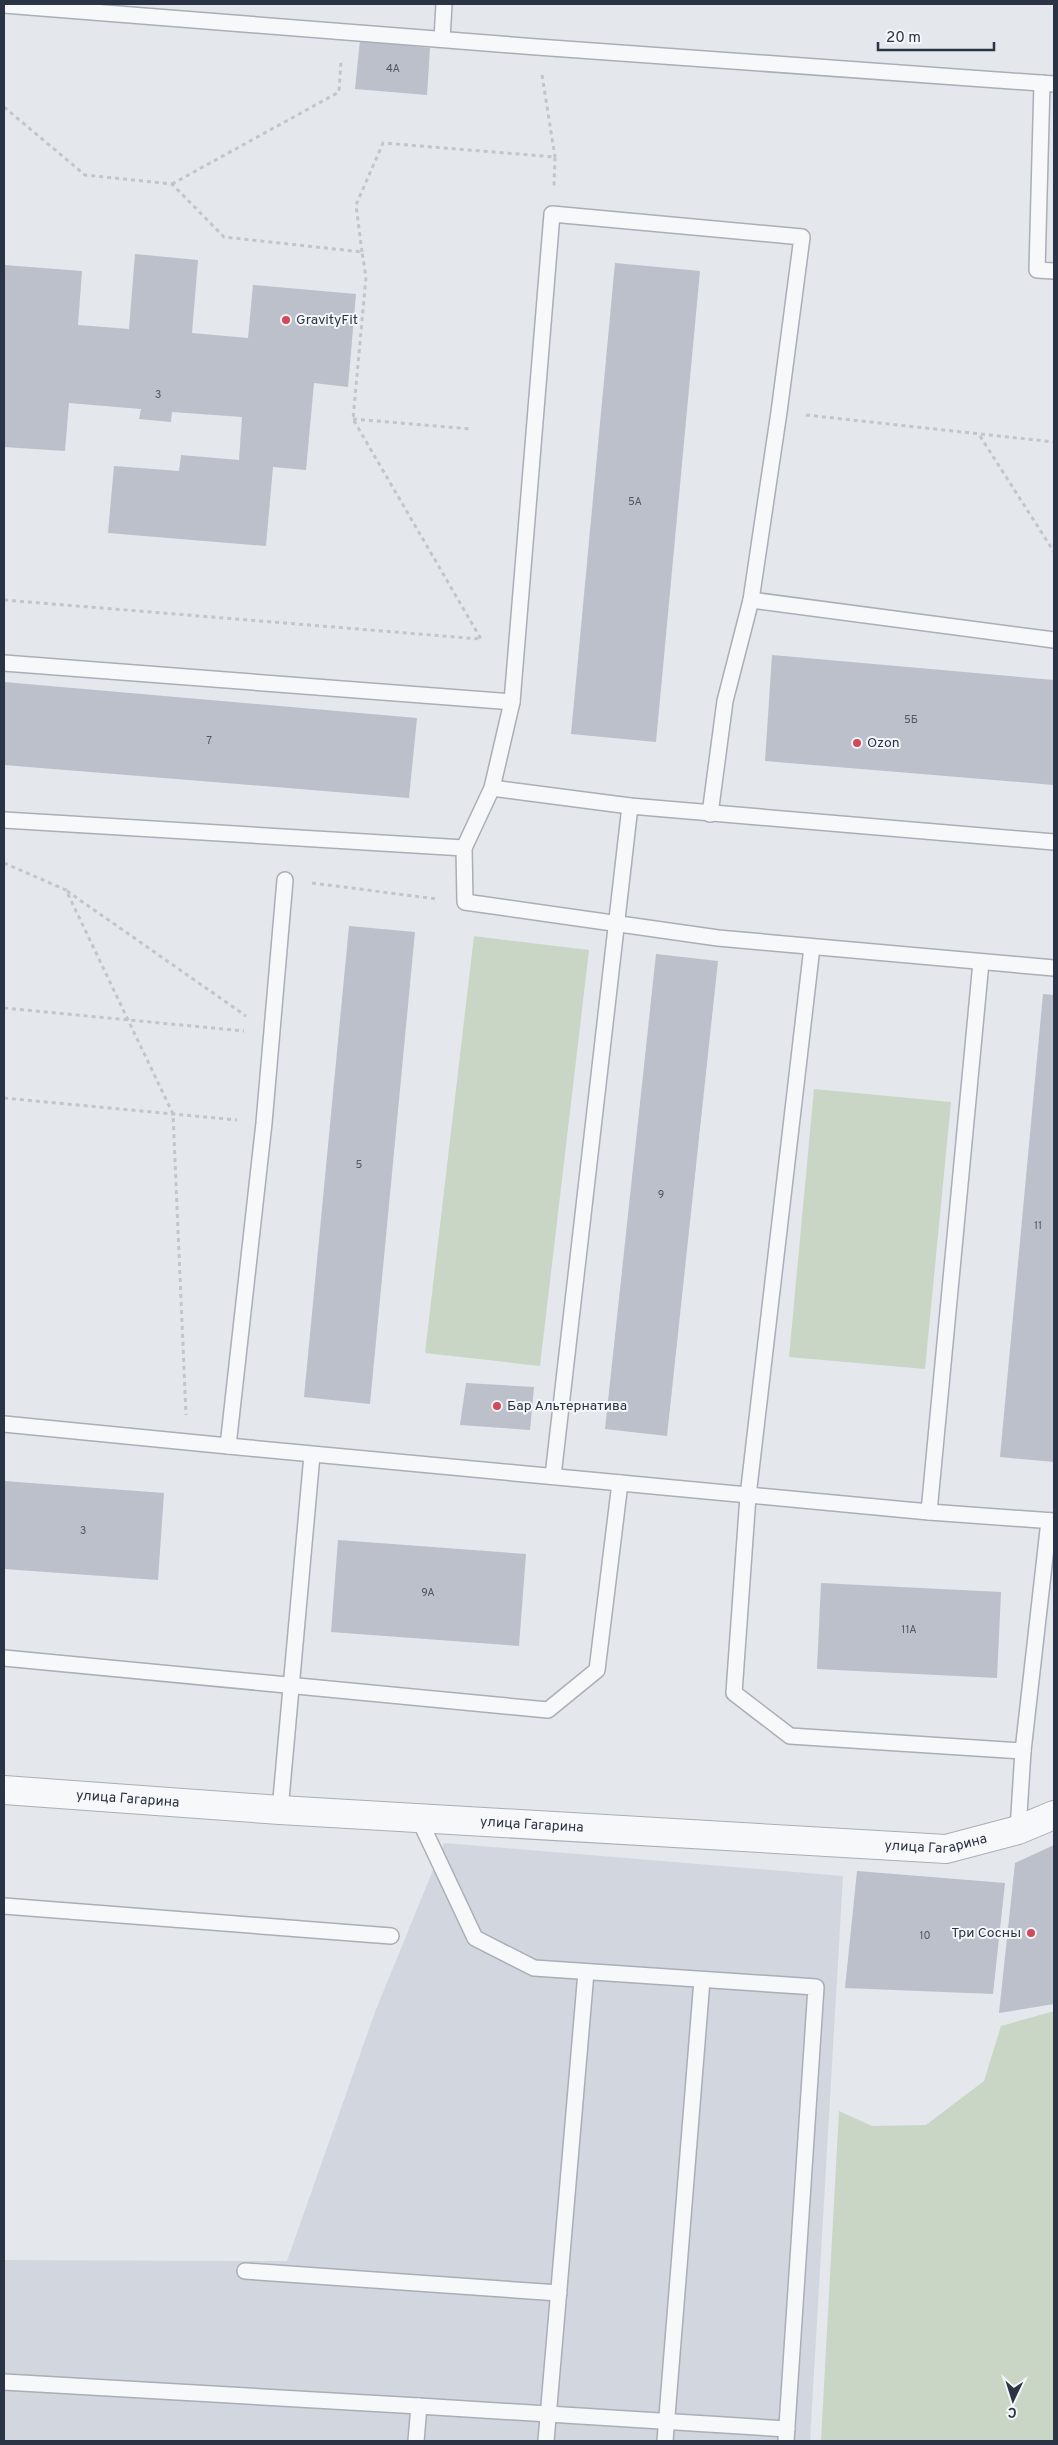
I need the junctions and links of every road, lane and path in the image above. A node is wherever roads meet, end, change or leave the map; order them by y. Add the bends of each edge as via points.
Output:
1 (444, 4) edge
2 (4, 5) edge
3 (69, 7) edge
4 (343, 32) junction
5 (442, 40) junction
6 (537, 48) junction
7 (1048, 83) edge
8 (4, 107) edge
9 (555, 157) junction
10 (172, 184) junction
11 (552, 214) junction
12 (362, 252) junction
13 (1054, 271) edge
14 (779, 412) junction
15 (352, 418) junction
16 (471, 429) dead end
17 (980, 436) dead end
18 (1054, 442) edge
19 (1054, 552) edge
20 (4, 600) edge
21 (751, 600) junction
22 (1054, 640) edge
23 (4, 663) edge
24 (512, 702) junction
25 (492, 788) junction
26 (630, 806) junction
27 (710, 814) junction
28 (4, 820) edge
29 (1054, 842) edge
30 (464, 848) junction
31 (4, 863) edge
32 (285, 880) joint
33 (66, 890) junction
34 (465, 902) junction
35 (618, 924) junction
36 (812, 946) junction
37 (981, 962) junction
38 (1054, 968) edge
39 (4, 1008) edge
40 (128, 1020) junction
41 (272, 1034) junction
42 (4, 1098) edge
43 (173, 1114) junction
44 (264, 1123) junction
45 (4, 1424) edge
46 (187, 1442) junction
47 (228, 1446) junction
48 (312, 1455) junction
49 (553, 1476) junction
50 (620, 1483) junction
51 (748, 1496) junction
52 (929, 1512) junction
53 (1052, 1521) edge
54 (4, 1658) edge
55 (292, 1684) junction
56 (1024, 1751) junction
57 (4, 1790) edge
58 (280, 1810) junction
59 (1054, 1815) edge
60 (419, 1819) junction
61 (1018, 1830) junction
62 (4, 1906) edge
63 (391, 1936) dead end
64 (586, 1972) junction
65 (702, 1980) junction
66 (245, 2272) dead end
67 (559, 2293) junction
68 (4, 2382) edge
69 (419, 2406) junction
70 (548, 2414) junction
71 (667, 2421) junction
72 (786, 2435) edge
73 (416, 2441) edge
74 (546, 2441) edge
75 (665, 2441) edge

1 - 5 lane
2 - 3 lane
3 - 4 lane
4 - 5 lane
4 - 10 path via 340,92
5 - 6 lane
6 - 7 lane
6 - 9 path
7 - 13 lane via 1037,270
8 - 10 path via 85,175
9 - 11 path
9 - 12 path via 383,143 356,205
10 - 12 path via 224,237
11 - 14 lane via 802,237
11 - 24 lane
12 - 15 path via 366,277
14 - 18 path
14 - 21 lane
15 - 16 path
15 - 20 path via 481,639
17 - 19 path
21 - 22 lane
21 - 27 lane via 725,701
23 - 24 lane
24 - 25 lane
25 - 26 lane
25 - 30 lane
26 - 27 lane
26 - 35 lane
27 - 29 lane
28 - 30 lane
30 - 34 lane
31 - 33 path
32 - 34 path
32 - 41 lane
33 - 40 path
33 - 41 path
34 - 35 lane
35 - 36 lane via 718,938
35 - 49 lane
36 - 37 lane
36 - 51 lane
37 - 38 lane
37 - 52 lane
39 - 40 path
40 - 41 path
40 - 43 path
41 - 44 lane
42 - 43 path
43 - 44 path
43 - 46 path
44 - 47 lane
45 - 46 lane
46 - 47 lane
47 - 48 lane
48 - 49 lane
48 - 55 lane
49 - 50 lane
50 - 51 lane
50 - 55 lane via 596,1670 548,1710
51 - 52 lane
51 - 56 lane via 734,1694 790,1736
52 - 53 lane
53 - 56 lane
54 - 55 lane
55 - 58 lane
56 - 61 lane
57 - 58 street, улица Гагарина
58 - 60 street, улица Гагарина
59 - 61 street, улица Гагарина
60 - 61 street, улица Гагарина via 946,1849
60 - 64 lane via 475,1938 534,1968
62 - 63 lane
64 - 65 lane
64 - 67 lane
65 - 71 lane
65 - 72 lane via 816,1987
66 - 67 lane
67 - 70 lane
68 - 69 lane
69 - 70 lane
69 - 73 lane
70 - 71 lane
70 - 74 lane
71 - 72 lane
71 - 75 lane

